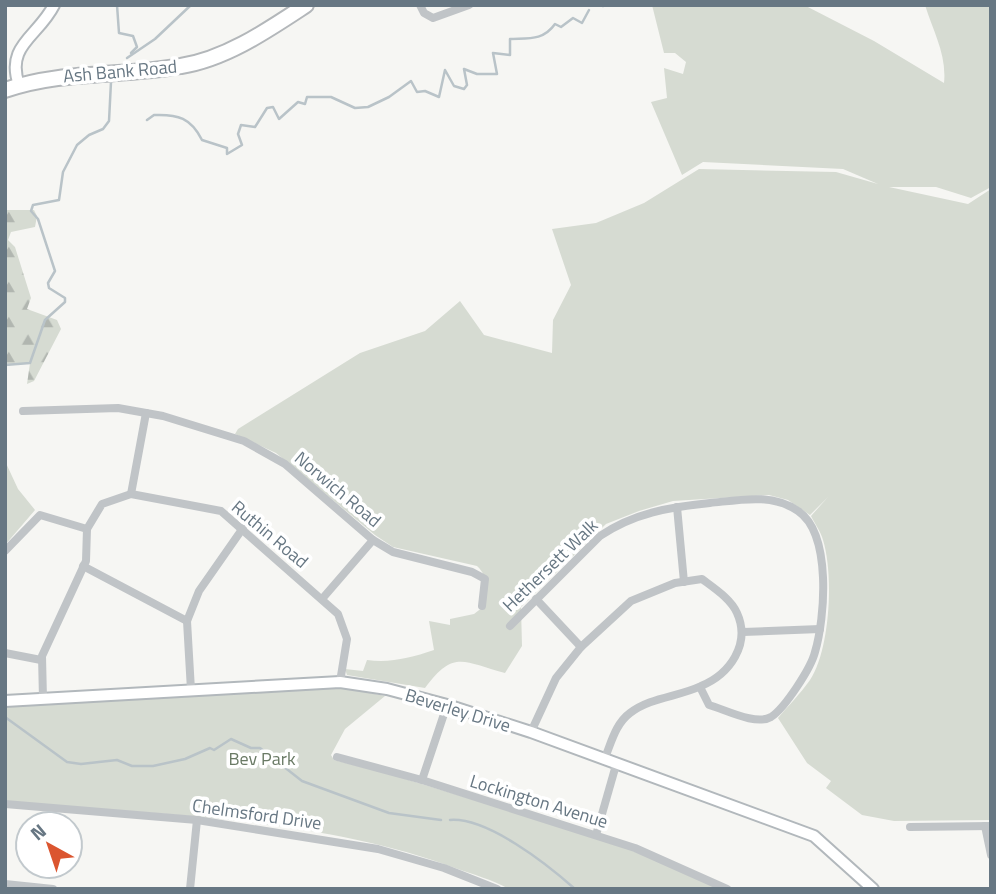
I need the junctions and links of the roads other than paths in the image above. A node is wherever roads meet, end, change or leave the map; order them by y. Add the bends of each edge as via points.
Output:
1 (54, 5) edge
2 (306, 5) edge
3 (420, 5) edge
4 (469, 5) edge
5 (12, 88) edge
6 (23, 411) dead end
7 (146, 413) junction
8 (131, 494) junction
9 (677, 507) junction
10 (243, 528) junction
11 (87, 529) junction
12 (373, 540) junction
13 (5, 551) edge
14 (83, 566) junction
15 (684, 582) junction
16 (322, 599) junction
17 (536, 599) junction
18 (482, 606) dead end
19 (187, 621) junction
20 (510, 626) dead end
21 (820, 629) junction
22 (743, 632) junction
23 (581, 648) junction
24 (5, 653) edge
25 (41, 660) junction
26 (340, 682) junction
27 (700, 687) junction
28 (191, 690) junction
29 (43, 699) junction
30 (5, 701) edge
31 (447, 705) junction
32 (531, 732) junction
33 (337, 757) dead end
34 (604, 760) junction
35 (616, 765) junction
36 (422, 780) junction
37 (5, 804) edge
38 (197, 820) junction
39 (988, 826) edge
40 (910, 827) dead end
41 (596, 835) junction
42 (991, 855) edge
43 (5, 884) edge
44 (54, 889) edge
45 (190, 889) edge
46 (497, 889) edge
47 (727, 889) edge
48 (873, 889) edge

1 - 5 street via 16,55
2 - 5 highway, Ash Bank Road via 200,62 69,74
3 - 4 street via 433,18
6 - 7 street, Norwich Road via 118,408
7 - 8 street
7 - 12 street, Norwich Road via 265,451
8 - 10 street, Ruthin Road via 221,511
8 - 11 street via 102,504
9 - 15 street
9 - 17 street, Hethersett Walk via 617,524
9 - 21 street, Hethersett Walk via 769,499 798,511 819,544
10 - 16 street, Ruthin Road
10 - 19 street via 199,591
11 - 13 street via 40,515
11 - 14 street
12 - 16 street
12 - 18 street, Norwich Road via 393,552 485,579
14 - 19 street
14 - 25 street
15 - 22 street via 702,579 720,593 737,611
15 - 23 street via 631,601
16 - 26 street, Ruthin Road via 338,614 347,639
17 - 20 street, Hethersett Walk
17 - 23 street
19 - 28 street
21 - 22 street
21 - 27 street, Hethersett Walk via 805,676 771,717 761,720 709,705
22 - 27 street via 740,650 721,675
23 - 32 street via 556,678
24 - 25 street
25 - 29 street
26 - 28 street, Beverley Drive
26 - 31 street, Beverley Drive
27 - 34 street via 646,703 626,715
28 - 29 street, Beverley Drive
29 - 30 street, Beverley Drive
31 - 32 street, Beverley Drive
31 - 36 street
32 - 34 street, Beverley Drive
33 - 36 street, Lockington Avenue
34 - 35 street, Beverley Drive
35 - 41 street
35 - 48 street, Beverley Drive via 814,836
36 - 41 street, Lockington Avenue
37 - 38 street, Chelmsford Drive
38 - 45 street
38 - 46 street, Chelmsford Drive via 378,849
39 - 40 street
39 - 42 street
41 - 47 street, Lockington Avenue
43 - 44 street

